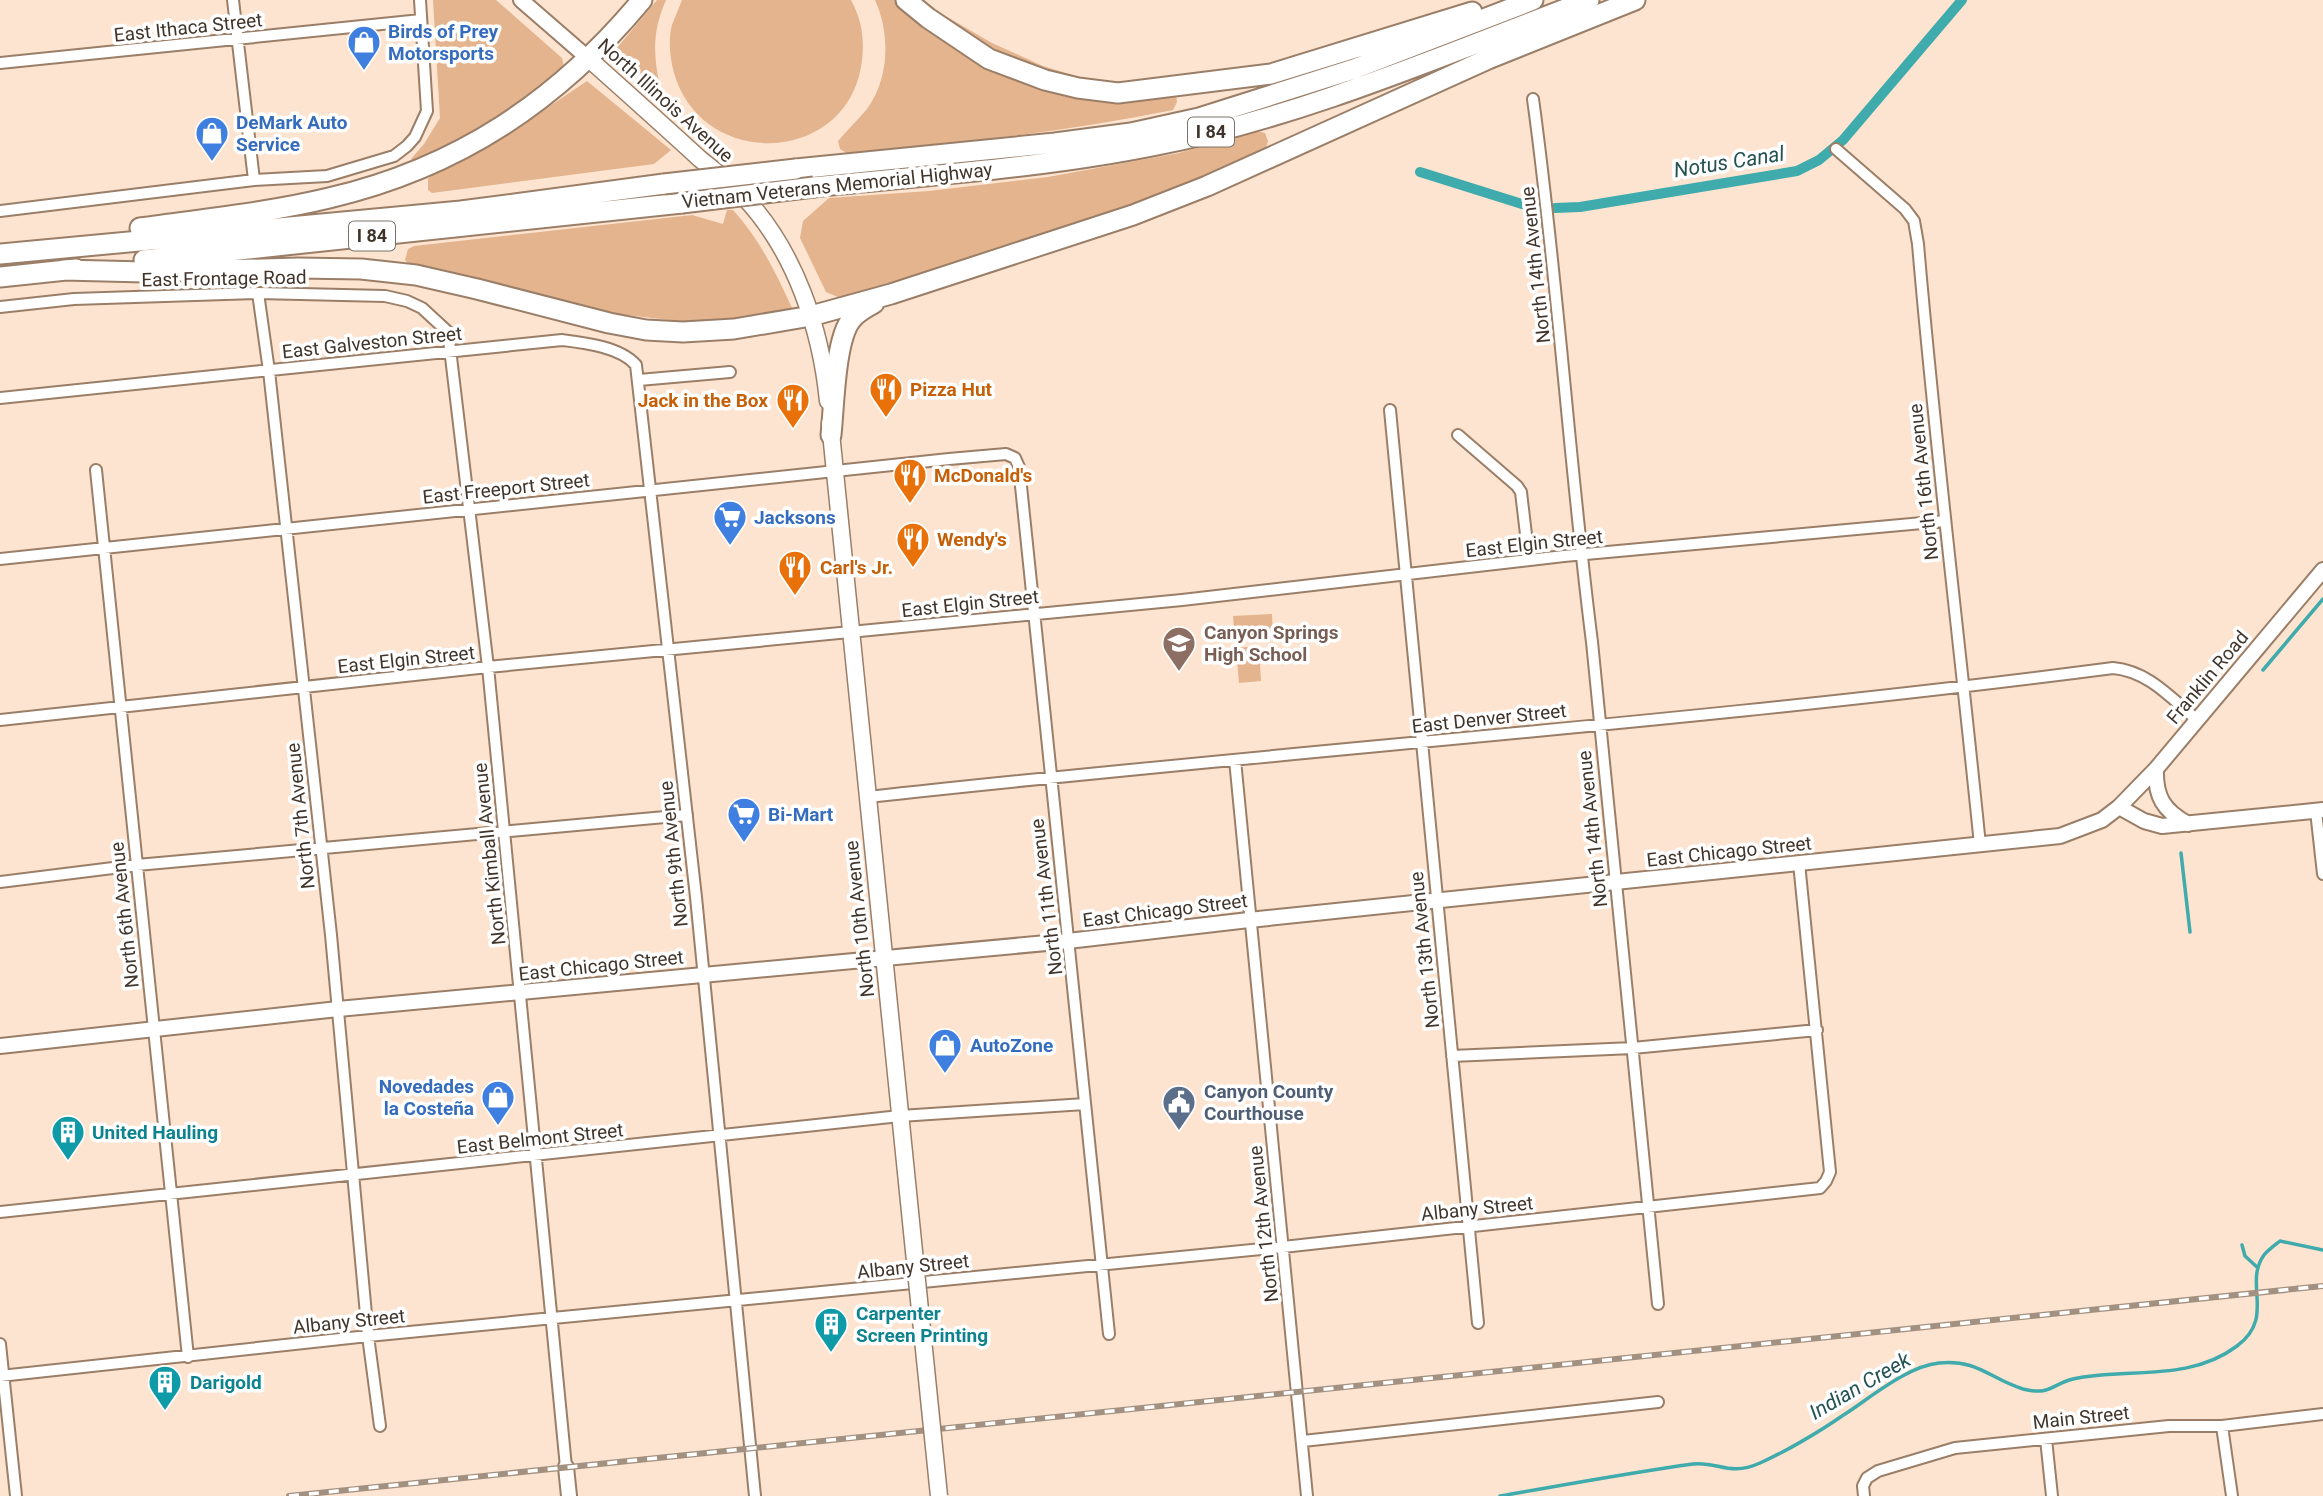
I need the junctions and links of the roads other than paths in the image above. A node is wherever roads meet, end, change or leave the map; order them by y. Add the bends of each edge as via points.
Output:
1 (233, 0) edge
2 (420, 0) edge
3 (521, 0) edge
4 (642, 0) edge
5 (906, 0) edge
6 (1517, 0) edge
7 (1534, 0) edge
8 (1590, 0) edge
9 (1635, 0) edge
10 (421, 20) junction
11 (238, 39) junction
12 (589, 59) junction
13 (0, 64) edge
14 (1533, 99) dead end
15 (1836, 149) dead end
16 (254, 180) junction
17 (0, 211) edge
18 (85, 245) junction
19 (0, 254) edge
20 (63, 270) junction
21 (0, 277) edge
22 (258, 293) junction
23 (891, 294) junction
24 (0, 307) edge
25 (811, 316) junction
26 (442, 324) joint
27 (451, 351) junction
28 (269, 371) junction
29 (730, 372) dead end
30 (639, 380) junction
31 (0, 398) edge
32 (1390, 410) dead end
33 (831, 435) junction
34 (1458, 435) dead end
35 (1015, 458) joint
36 (96, 470) dead end
37 (835, 471) junction
38 (650, 490) junction
39 (469, 510) junction
40 (1944, 521) junction
41 (285, 529) junction
42 (103, 548) junction
43 (1581, 556) junction
44 (0, 559) edge
45 (1529, 560) junction
46 (2323, 570) edge
47 (1406, 575) junction
48 (1035, 614) junction
49 (851, 632) junction
50 (668, 650) junction
51 (488, 667) junction
52 (303, 687) junction
53 (1964, 687) junction
54 (120, 706) junction
55 (2196, 719) junction
56 (0, 720) edge
57 (1600, 724) junction
58 (1422, 742) junction
59 (1235, 760) junction
60 (2156, 769) junction
61 (1050, 777) junction
62 (868, 797) junction
63 (2119, 807) junction
64 (2320, 811) edge
65 (687, 815) junction
66 (2188, 824) junction
67 (504, 833) junction
68 (1980, 845) junction
69 (320, 847) junction
70 (1799, 863) junction
71 (137, 865) junction
72 (2323, 874) edge
73 (0, 882) edge
74 (1615, 882) junction
75 (1437, 901) junction
76 (1249, 920) junction
77 (1068, 941) junction
78 (884, 958) junction
79 (703, 974) junction
80 (520, 992) junction
81 (338, 1009) junction
82 (153, 1030) junction
83 (1817, 1030) junction
84 (0, 1046) edge
85 (1633, 1048) junction
86 (1452, 1056) junction
87 (1085, 1104) junction
88 (900, 1116) junction
89 (720, 1136) junction
90 (536, 1156) junction
91 (354, 1175) junction
92 (171, 1194) junction
93 (1649, 1207) junction
94 (0, 1212) edge
95 (1469, 1227) junction
96 (1283, 1247) junction
97 (1102, 1265) junction
98 (736, 1302) junction
99 (1658, 1304) dead end
100 (552, 1318) junction
101 (1478, 1323) dead end
102 (1109, 1334) dead end
103 (368, 1336) junction
104 (0, 1344) edge
105 (188, 1357) junction
106 (2, 1376) edge
107 (1658, 1402) dead end
108 (2323, 1414) edge
109 (380, 1426) dead end
110 (2222, 1426) junction
111 (2046, 1439) junction
112 (1303, 1441) junction
113 (566, 1467) joint
114 (16, 1496) edge
115 (569, 1496) edge
116 (755, 1496) edge
117 (939, 1496) edge
118 (1307, 1496) edge
119 (1864, 1496) edge
120 (2052, 1496) edge
121 (2232, 1496) edge

1 - 11 street
2 - 10 street
3 - 12 street, North Illinois Avenue
4 - 12 highway
5 - 6 highway via 989,59 1045,80 1118,93 1271,74
7 - 18 highway, Vietnam Veterans Memorial Highway / I 84, bridge via 1354,69 1263,99 1131,133 461,211
8 - 20 highway, Vietnam Veterans Memorial Highway / I 84, bridge via 1303,105 1159,145 1087,158
9 - 23 highway via 1488,58 1170,201
10 - 11 street, East Ithaca Street
10 - 16 street via 427,111 407,146 394,156 327,176
11 - 13 street, East Ithaca Street
11 - 16 street
12 - 18 highway via 489,135 413,172 328,198 139,228
12 - 25 main road, North Illinois Avenue via 744,197 785,256
14 - 43 street, North 14th Avenue
15 - 40 street, North 16th Avenue via 1914,221
16 - 17 street
18 - 19 highway, I 84
20 - 21 highway, I 84
20 - 25 highway via 361,269 428,278 646,330 734,329
22 - 24 street, East Frontage Road via 74,299
22 - 26 street, East Frontage Road via 385,296 422,308
22 - 28 street, North 7th Avenue
23 - 25 highway
23 - 33 highway via 857,314 845,330
25 - 33 main road, North 10th Avenue via 824,368
26 - 27 street, North Kimball Avenue
27 - 28 street, East Galveston Street
27 - 30 street, East Galveston Street via 581,342 628,356 636,365
27 - 39 street, North Kimball Avenue
28 - 31 street, East Galveston Street
28 - 41 street, North 7th Avenue
29 - 30 street
30 - 38 street, North 9th Avenue
32 - 47 street, North 13th Avenue
33 - 37 main road, North 10th Avenue
34 - 45 street via 1521,492
35 - 37 street, East Freeport Street via 1006,454
35 - 48 street, North 11th Avenue
36 - 42 street, North 6th Avenue
37 - 38 street, East Freeport Street
37 - 49 main road, North 10th Avenue
38 - 39 street, East Freeport Street
38 - 50 street, North 9th Avenue
39 - 41 street, East Freeport Street
39 - 51 street, North Kimball Avenue
40 - 43 street, East Elgin Street
40 - 53 street, North 16th Avenue
41 - 42 street, East Freeport Street
41 - 52 street, North 7th Avenue
42 - 44 street, East Freeport Street
42 - 54 street, North 6th Avenue
43 - 45 street, East Elgin Street
43 - 57 street, North 14th Avenue
45 - 47 street, East Elgin Street
46 - 55 street, Franklin Road
47 - 48 street, East Elgin Street
47 - 58 street, North 13th Avenue
48 - 49 street, East Elgin Street
48 - 61 street, North 11th Avenue
49 - 50 street, East Elgin Street
49 - 62 main road, North 10th Avenue
50 - 51 street, East Elgin Street
50 - 65 street, North 9th Avenue
51 - 52 street, East Elgin Street
51 - 67 street, North Kimball Avenue
52 - 54 street, East Elgin Street
52 - 69 street, North 7th Avenue
53 - 55 street, East Denver Street via 2129,669
53 - 57 street, East Denver Street
53 - 68 street, North 16th Avenue
54 - 56 street, East Elgin Street
54 - 71 street, North 6th Avenue
55 - 60 street, Franklin Road
57 - 58 street, East Denver Street
57 - 74 street, North 14th Avenue
58 - 59 street, East Denver Street
58 - 75 street, North 13th Avenue
59 - 61 street, East Denver Street
59 - 76 street, North 12th Avenue
60 - 63 street, Franklin Road
60 - 66 street via 2155,784 2166,808
61 - 62 street, East Denver Street
61 - 77 street, North 11th Avenue
62 - 78 main road, North 10th Avenue
63 - 66 street via 2162,826
63 - 68 street, East Chicago Street via 2102,820 2060,836
64 - 66 street
64 - 72 street
65 - 67 street
65 - 79 street, North 9th Avenue
67 - 69 street
67 - 80 street, North Kimball Avenue
68 - 70 street, East Chicago Street
69 - 71 street
69 - 81 street, North 7th Avenue
70 - 74 street, East Chicago Street
70 - 83 street
71 - 73 street
71 - 82 street, North 6th Avenue
74 - 75 street, East Chicago Street
74 - 85 street, North 14th Avenue
75 - 76 street, East Chicago Street
75 - 86 street, North 13th Avenue
76 - 77 street, East Chicago Street
76 - 96 street, North 12th Avenue
77 - 78 street, East Chicago Street
77 - 87 street, North 11th Avenue
78 - 79 street, East Chicago Street
78 - 88 main road, North 10th Avenue
79 - 80 street, East Chicago Street
79 - 89 street, North 9th Avenue
80 - 81 street, East Chicago Street
80 - 90 street, North Kimball Avenue
81 - 82 street, East Chicago Street
81 - 91 street, North 7th Avenue
82 - 84 street, East Chicago Street
82 - 92 street, North 6th Avenue
83 - 85 street
83 - 93 street, Albany Street via 1829,1172 1820,1188
85 - 86 street
85 - 93 street, North 14th Avenue
86 - 95 street, North 13th Avenue
87 - 88 street, East Belmont Street
87 - 97 street, North 11th Avenue
88 - 89 street, East Belmont Street
88 - 117 main road, North 10th Avenue, bridge
89 - 90 street, East Belmont Street
89 - 98 street, North 9th Avenue
90 - 91 street, East Belmont Street
90 - 100 street, North Kimball Avenue
91 - 92 street, East Belmont Street
91 - 103 street, North 7th Avenue
92 - 94 street, East Belmont Street
92 - 105 street, North 6th Avenue
93 - 95 street, Albany Street
93 - 99 street, North 14th Avenue
95 - 96 street, Albany Street
95 - 101 street, North 13th Avenue
96 - 97 street, Albany Street
96 - 112 street, North 12th Avenue
97 - 98 street, Albany Street
97 - 102 street, North 11th Avenue
98 - 100 street, Albany Street
98 - 116 street, North 9th Avenue
100 - 103 street, Albany Street
100 - 113 street, North Kimball Avenue
103 - 105 street, Albany Street
103 - 109 street, North 7th Avenue
104 - 106 street
105 - 106 street, Albany Street
106 - 114 street
107 - 112 street
108 - 110 street, Main Street
110 - 111 street, Main Street via 2169,1426
110 - 121 street
111 - 119 street, Main Street via 1955,1448 1878,1471 1867,1478
111 - 120 street
112 - 118 street, North 12th Avenue
113 - 115 street

